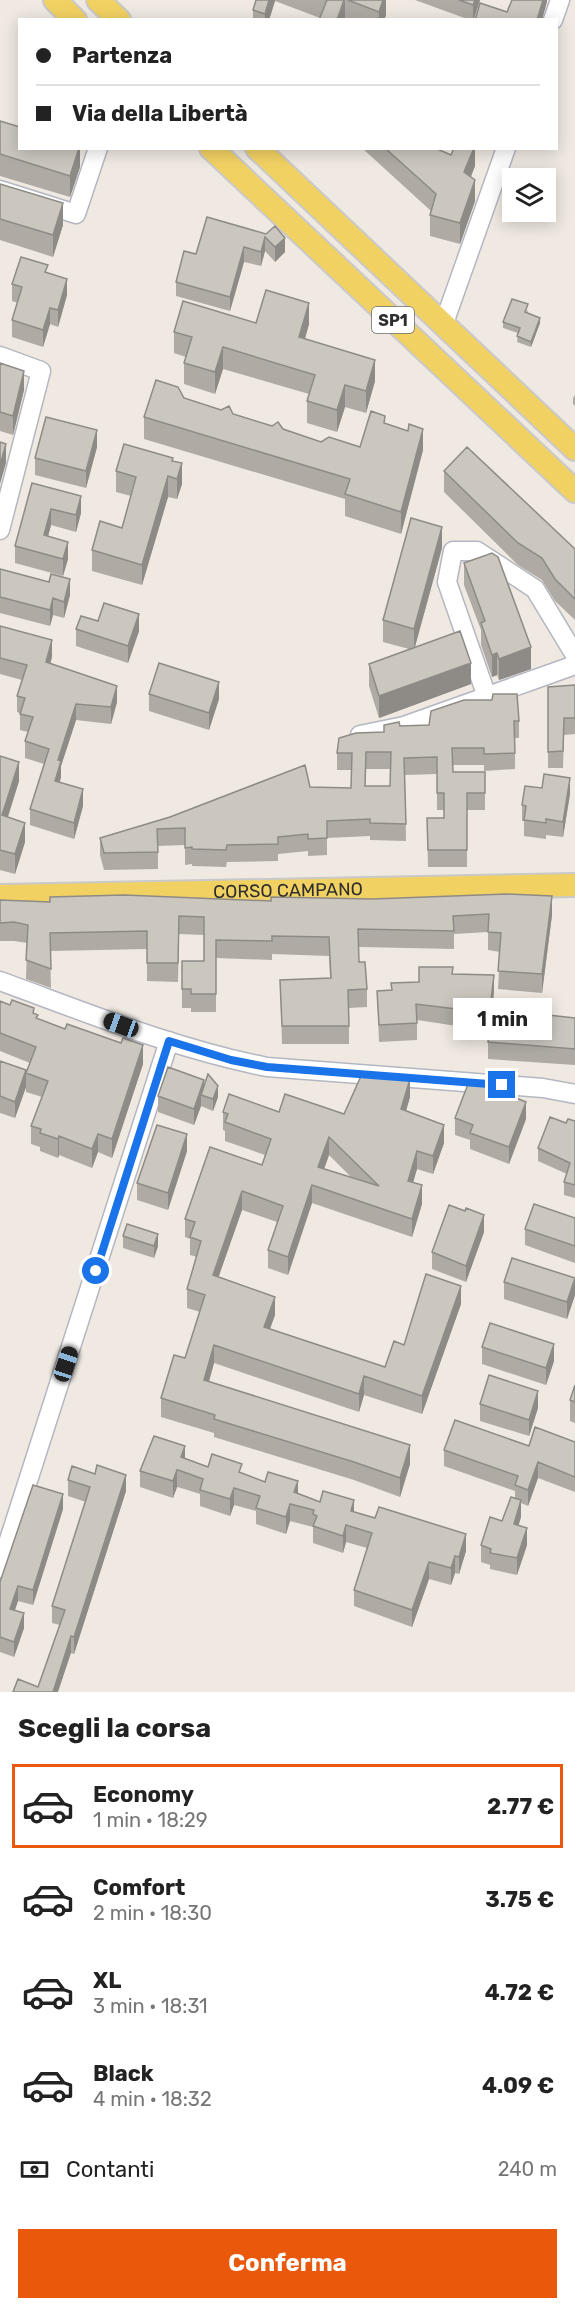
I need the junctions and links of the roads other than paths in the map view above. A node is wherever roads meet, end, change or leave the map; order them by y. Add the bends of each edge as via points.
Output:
1 (55, 0) edge
2 (98, 0) edge
3 (560, 0) edge
4 (73, 18) edge
5 (117, 18) edge
6 (554, 18) edge
7 (97, 150) edge
8 (213, 150) edge
9 (259, 150) edge
10 (506, 150) edge
11 (0, 190) edge
12 (444, 323) junction
13 (0, 356) edge
14 (575, 448) edge
15 (575, 491) edge
16 (0, 530) edge
17 (575, 655) edge
18 (575, 665) edge
19 (487, 697) junction
20 (360, 735) edge
21 (575, 885) edge
22 (0, 896) edge
23 (0, 981) edge
24 (169, 1041) junction
25 (575, 1094) edge
26 (0, 1568) edge

1 - 4 main road
2 - 5 main road
3 - 6 street
7 - 11 street via 76,214
8 - 15 main road, SP1
9 - 12 main road, SP1
10 - 12 street
12 - 14 main road, SP1
13 - 16 street via 41,371
17 - 19 street via 535,589 477,551 453,551 447,582
18 - 19 street
19 - 20 street via 404,726
21 - 22 main road, CORSO CAMPANO
23 - 24 street
24 - 25 street via 267,1067 543,1088
24 - 26 street

